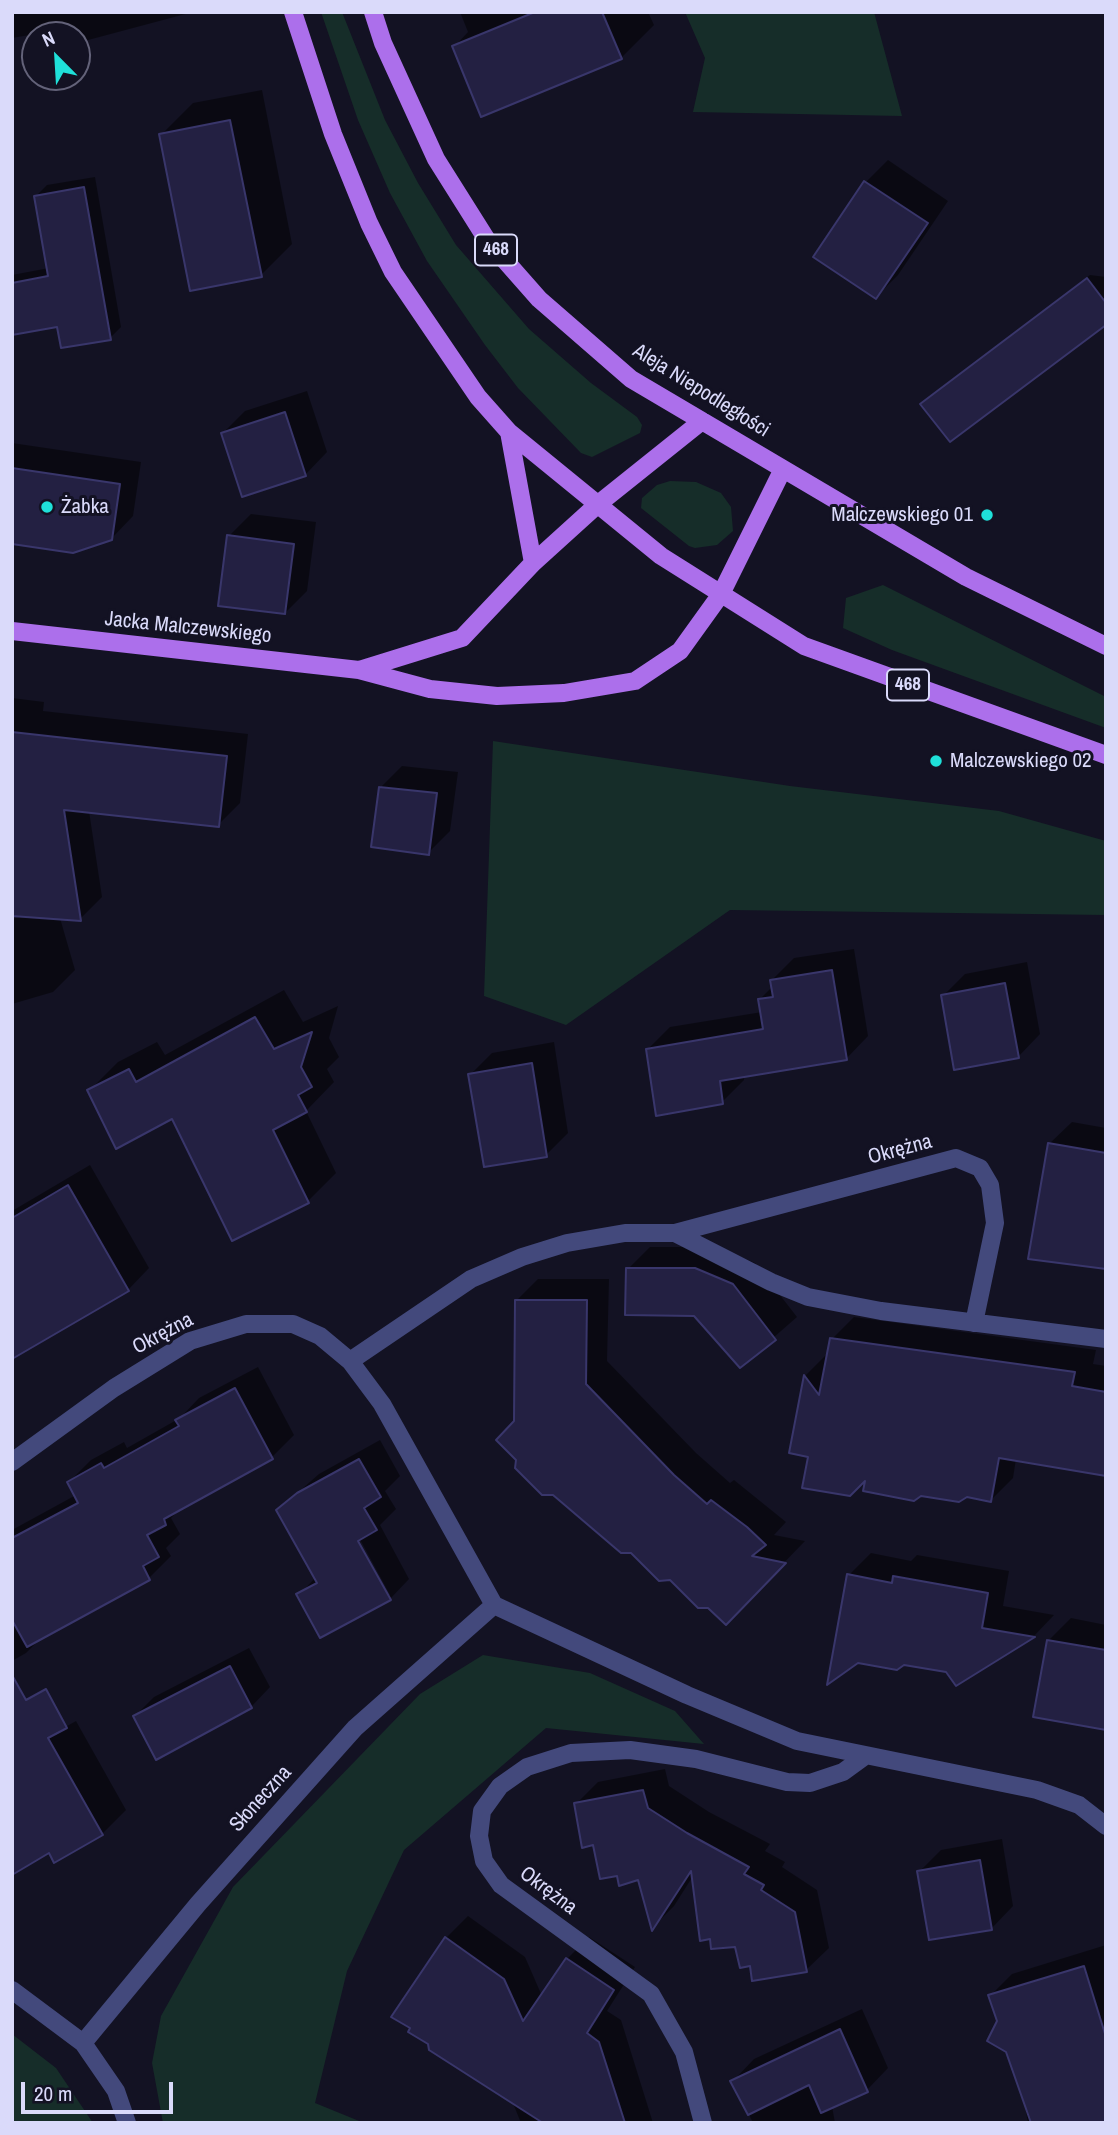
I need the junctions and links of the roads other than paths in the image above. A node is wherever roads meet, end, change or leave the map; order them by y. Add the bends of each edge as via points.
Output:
1 (293, 12) edge
2 (373, 12) edge
3 (702, 421) junction
4 (509, 432) junction
5 (783, 469) junction
6 (597, 505) junction
7 (533, 563) junction
8 (720, 594) junction
9 (12, 632) edge
10 (1106, 646) edge
11 (359, 670) junction
12 (1106, 755) edge
13 (675, 1234) junction
14 (974, 1323) junction
15 (1106, 1339) edge
16 (350, 1361) junction
17 (12, 1462) edge
18 (494, 1605) junction
19 (865, 1756) junction
20 (1106, 1826) edge
21 (12, 1990) edge
22 (83, 2043) junction
23 (127, 2123) edge
24 (704, 2123) edge

1 - 4 main road, 468 via 333,134 393,272 478,397
2 - 3 main road, Aleja Niepodległości / 468 via 436,159 487,240 539,299 631,379
3 - 5 main road, Aleja Niepodległości / 468
3 - 6 main road
4 - 6 main road, 468
4 - 7 main road
5 - 8 main road, Jacka Malczewskiego
5 - 10 main road, Aleja Niepodległości / 468 via 966,577
6 - 7 main road
6 - 8 main road, 468 via 661,556
7 - 11 main road, Jacka Malczewskiego via 462,638
8 - 11 main road, Jacka Malczewskiego via 680,652 635,681 564,693 497,696 430,689
8 - 12 main road, 468 via 804,646
9 - 11 main road, Jacka Malczewskiego
13 - 14 street, Okrężna via 808,1297
13 - 14 street, Okrężna via 956,1158 980,1168 990,1185 996,1223
13 - 16 street, Okrężna via 586,1238 522,1256 471,1279
14 - 15 street, Okrężna
16 - 17 street, Okrężna via 320,1336 293,1324 246,1324 190,1341 114,1388
16 - 18 street, Okrężna via 382,1404
18 - 19 street via 797,1741
18 - 22 street, Słoneczna via 355,1728 198,1904
19 - 20 street via 1037,1790 1079,1805
19 - 24 street, Okrężna via 843,1772 810,1783 630,1750 571,1753 527,1767 500,1786 482,1811 479,1836 484,1861 501,1885 651,1994 684,2052
21 - 22 street
22 - 23 street via 116,2091

